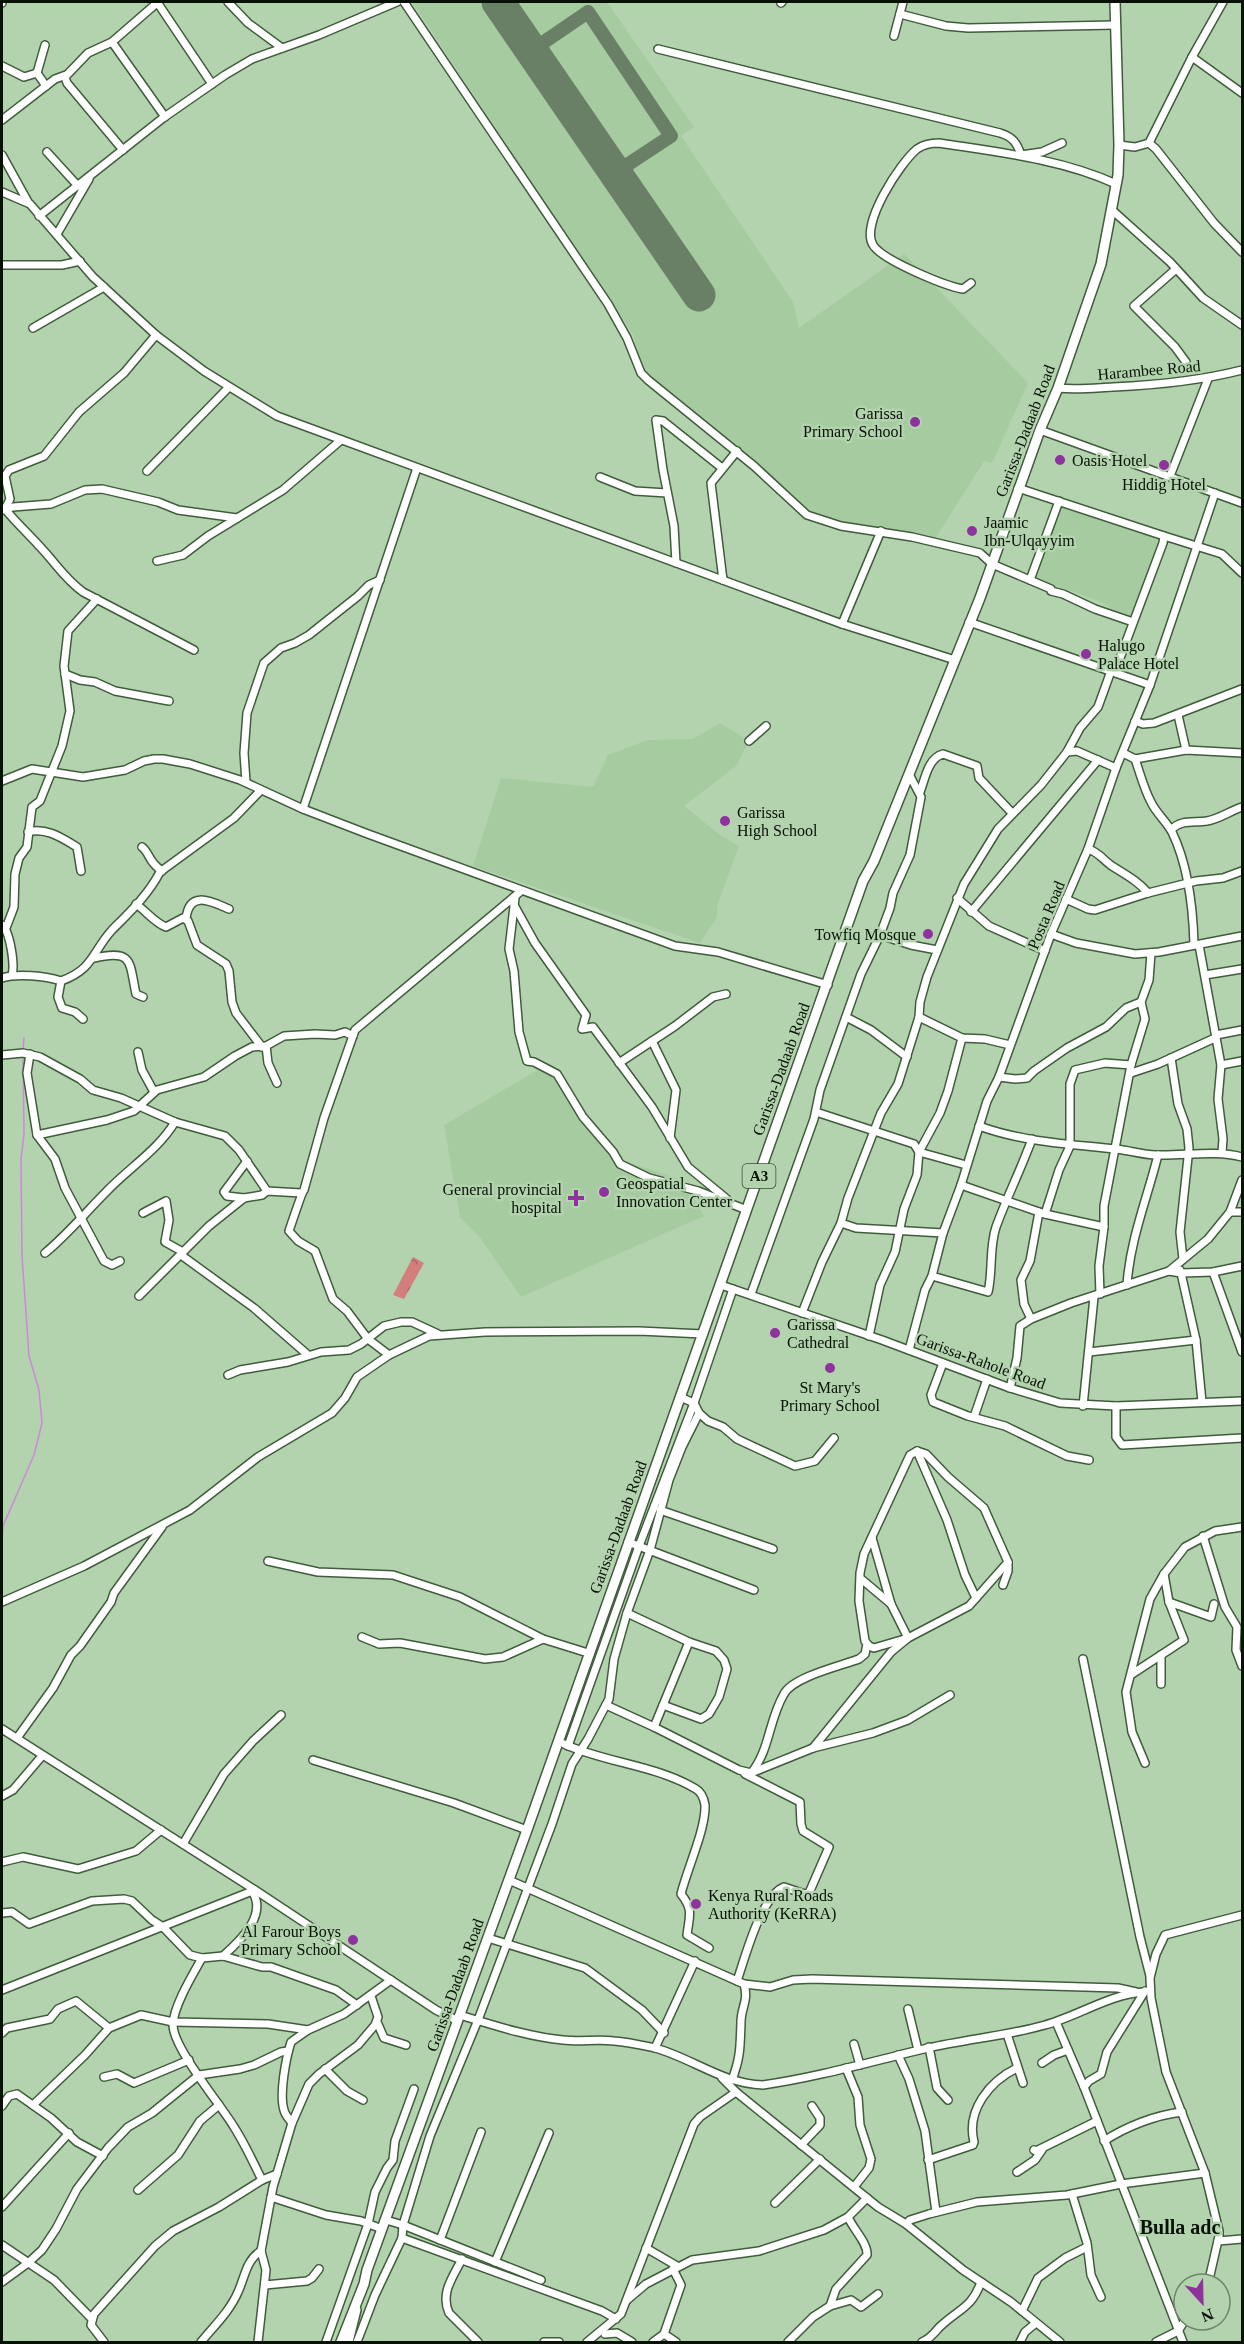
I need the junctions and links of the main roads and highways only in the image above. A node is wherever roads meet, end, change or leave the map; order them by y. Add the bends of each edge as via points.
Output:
1 (1115, 2) edge
2 (341, 2343) edge

1 - 2 highway, Garissa-Dadaab Road / A3 via 1119,145 1101,264 955,660 863,881

